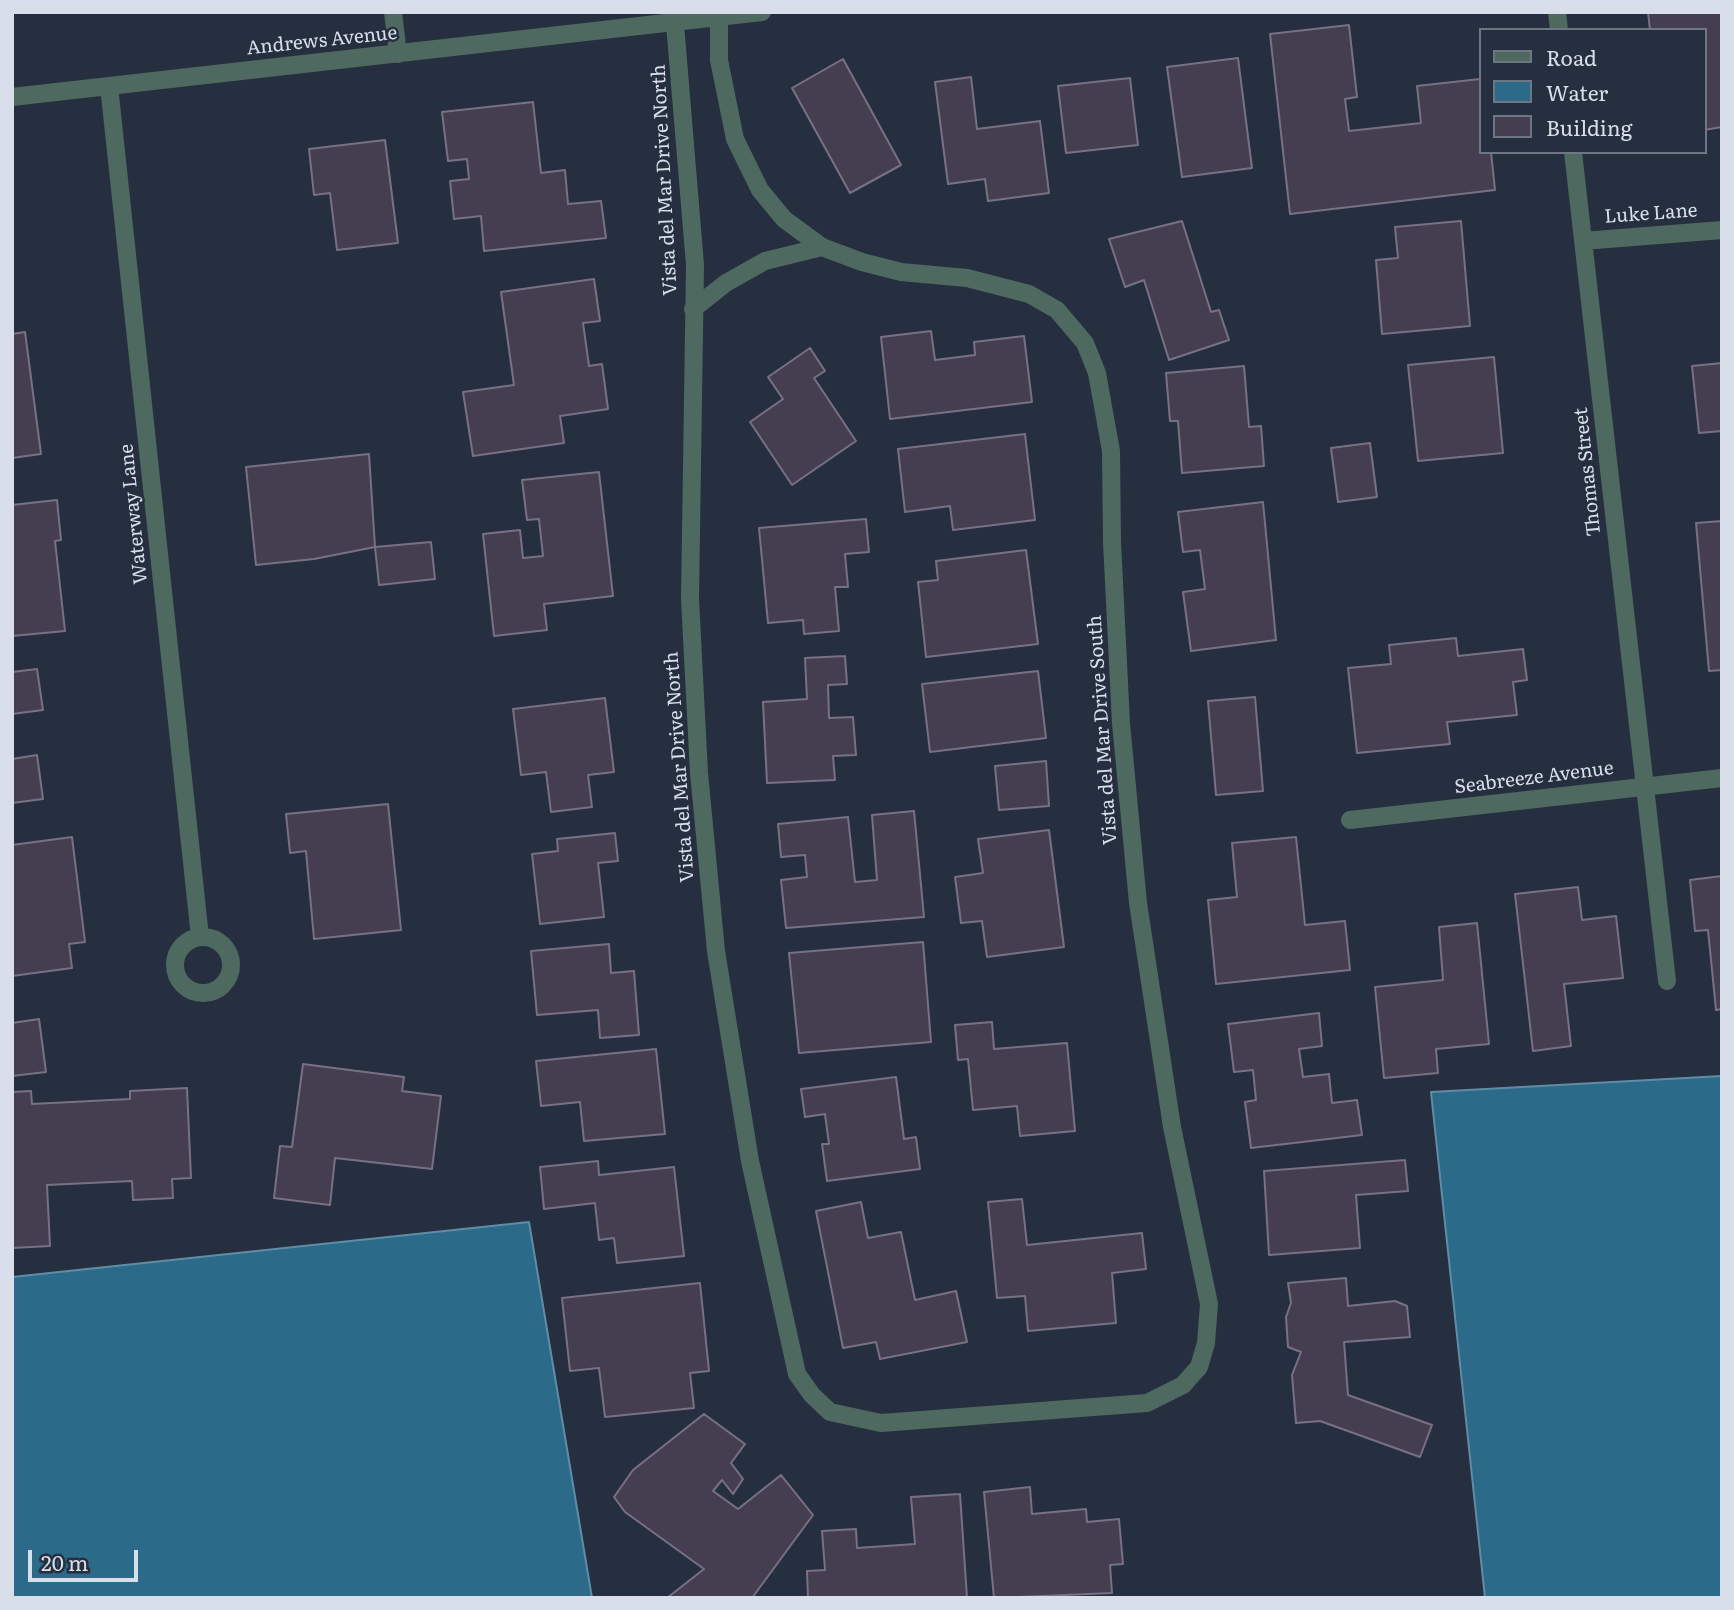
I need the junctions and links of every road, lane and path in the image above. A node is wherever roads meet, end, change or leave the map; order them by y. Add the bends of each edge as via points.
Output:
1 (393, 12) edge
2 (762, 12) edge
3 (719, 15) edge
4 (674, 17) edge
5 (398, 54) junction
6 (109, 86) junction
7 (12, 97) edge
8 (1573, 154) edge
9 (1722, 230) edge
10 (1583, 241) junction
11 (822, 247) junction
12 (693, 309) junction
13 (1722, 778) edge
14 (1644, 787) junction
15 (1350, 820) dead end
16 (200, 937) dead end
17 (1667, 981) dead end
18 (916, 1421) joint

1 - 5 street
2 - 3 street, Andrews Avenue
3 - 4 street, Andrews Avenue
3 - 11 street, Vista del Mar Drive South via 719,60 735,139 760,190 784,219
4 - 5 street, Andrews Avenue
4 - 12 street, Vista del Mar Drive North via 695,265
5 - 6 street, Andrews Avenue
6 - 7 street, Andrews Avenue
6 - 16 street, Waterway Lane
8 - 10 street, Thomas Street
9 - 10 street, Luke Lane
10 - 14 street, Thomas Street
11 - 12 street via 765,261
11 - 18 street, Vista del Mar Drive South via 901,272 967,278 1028,295 1057,310 1085,343 1097,373 1111,451 1121,723 1138,903 1172,1126 1209,1304 1199,1367 1183,1385 1147,1403
12 - 18 street, Vista del Mar Drive North via 690,599 699,773 716,951 750,1161 797,1374 830,1412 881,1423
13 - 14 street, Seabreeze Avenue
14 - 15 street, Seabreeze Avenue
14 - 17 street, Thomas Street

